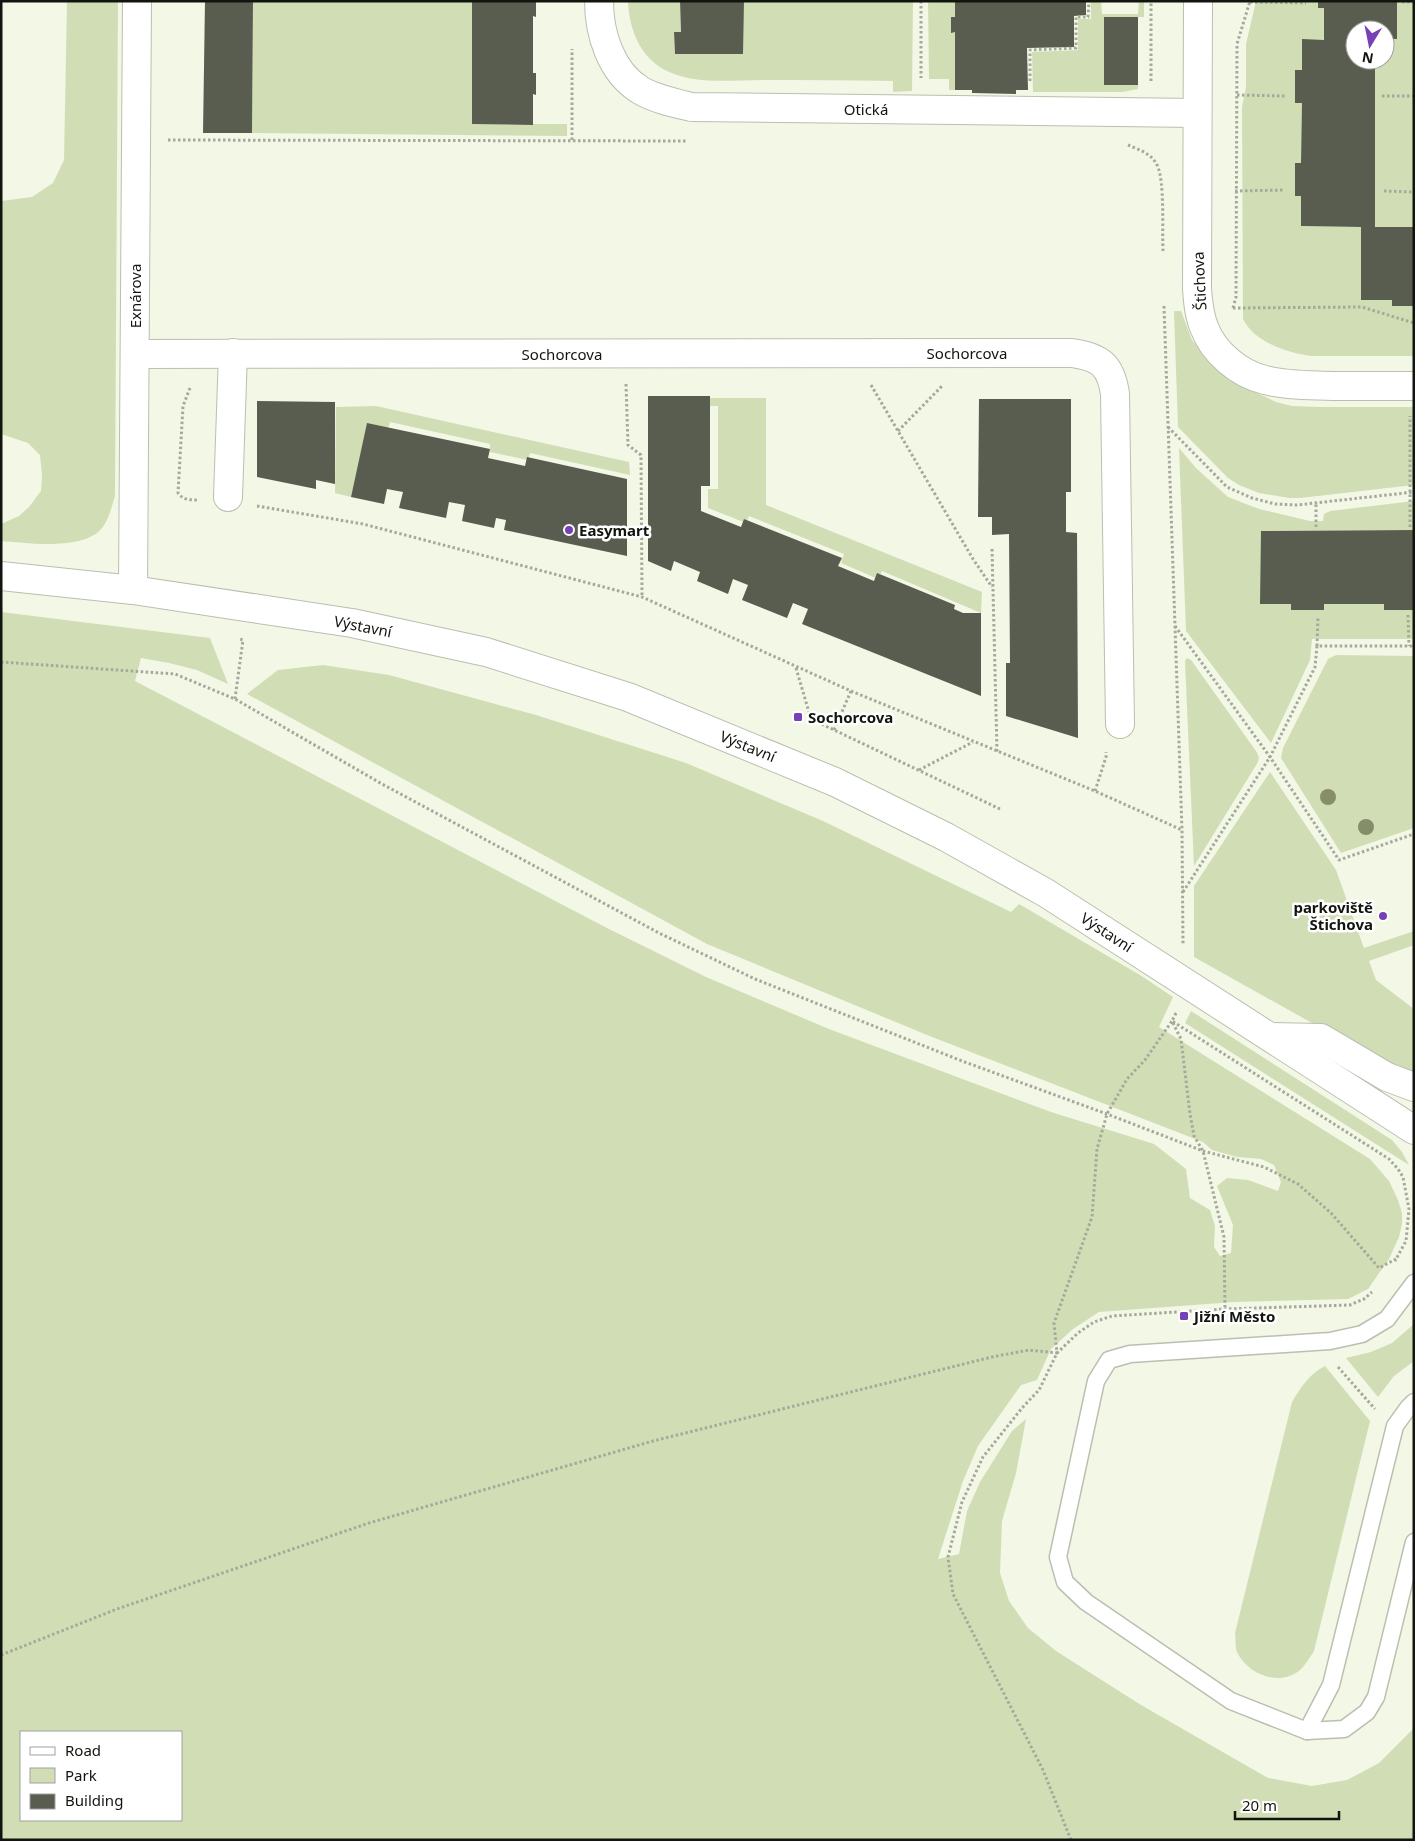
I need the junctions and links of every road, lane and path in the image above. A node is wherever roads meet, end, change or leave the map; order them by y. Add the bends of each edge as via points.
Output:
1 (137, 1) edge
2 (599, 1) edge
3 (921, 1) edge
4 (1088, 1) edge
5 (1198, 1) edge
6 (1250, 2) edge
7 (1402, 2) edge
8 (1414, 2) edge
9 (1306, 3) dead end
10 (572, 41) dead end
11 (1030, 84) dead end
12 (1236, 94) junction
13 (1285, 96) dead end
14 (1382, 96) dead end
15 (1414, 96) edge
16 (921, 109) junction
17 (1197, 113) junction
18 (572, 140) dead end
19 (1284, 190) dead end
20 (1235, 191) junction
21 (1384, 191) dead end
22 (1414, 192) edge
23 (1233, 308) junction
24 (1234, 315) dead end
25 (1414, 323) edge
26 (233, 353) junction
27 (135, 354) junction
28 (634, 381) dead end
29 (878, 382) dead end
30 (934, 384) dead end
31 (1412, 386) edge
32 (190, 388) dead end
33 (1167, 427) dead end
34 (898, 431) junction
35 (1412, 492) edge
36 (226, 501) junction
37 (1316, 503) junction
38 (1316, 527) dead end
39 (1410, 527) dead end
40 (992, 549) dead end
41 (1, 576) edge
42 (992, 586) junction
43 (133, 590) junction
44 (642, 597) junction
45 (1408, 615) dead end
46 (1318, 617) dead end
47 (1174, 626) dead end
48 (1317, 646) junction
49 (1409, 646) junction
50 (1414, 646) edge
51 (1, 662) edge
52 (796, 667) junction
53 (851, 691) junction
54 (1120, 724) dead end
55 (834, 730) junction
56 (974, 742) junction
57 (1106, 749) dead end
58 (997, 752) junction
59 (1270, 757) junction
60 (918, 770) junction
61 (1095, 791) junction
62 (1000, 809) dead end
63 (1182, 830) dead end
64 (1414, 834) edge
65 (1183, 893) dead end
66 (1176, 1012) dead end
67 (1172, 1021) junction
68 (1271, 1037) junction
69 (1414, 1087) edge
70 (1106, 1114) junction
71 (1414, 1130) edge
72 (1203, 1151) junction
73 (1396, 1259) junction
74 (1391, 1267) dead end
75 (1414, 1284) edge
76 (1376, 1288) dead end
77 (1224, 1309) junction
78 (1330, 1341) junction
79 (1057, 1353) junction
80 (1414, 1402) edge
81 (1399, 1420) junction
82 (1414, 1542) edge
83 (1, 1655) edge
84 (1307, 1731) junction
85 (1071, 1840) edge

1 - 27 street, Exnárova
2 - 16 street, Otická via 603,34 619,69 640,90 673,103 710,108
3 - 16 path
4 - 11 path via 1088,17 1076,17 1076,48 1030,50
5 - 17 street, Štichova
6 - 9 path
6 - 12 path via 1237,44
7 - 8 path
10 - 18 path
12 - 13 path
12 - 20 path
14 - 15 path
16 - 17 street, Otická
17 - 31 street, Štichova via 1197,289 1199,312 1212,343 1244,372 1264,380 1303,385
19 - 20 path
20 - 23 path via 1236,297
21 - 22 path
23 - 24 path
23 - 25 path via 1362,307
26 - 27 street, Sochorcova
26 - 36 street
26 - 54 street, Sochorcova via 1089,355 1108,370 1115,394
27 - 43 street, Exnárova
28 - 44 path via 625,381 628,445 641,454
29 - 34 path via 869,382
30 - 34 path via 944,385
31 - 35 path
32 - 36 path via 183,406 178,492 184,499
33 - 37 path via 1227,487 1275,504
34 - 42 path
35 - 37 path
35 - 39 path
36 - 44 path via 363,524
37 - 38 path
40 - 42 path
41 - 43 street, Výstavní
42 - 58 path
43 - 68 street, Výstavní via 361,625 486,652 628,697 835,782 946,836 1046,893
44 - 52 path
45 - 49 path
46 - 48 path
47 - 59 path
48 - 49 path
48 - 59 path via 1315,668
49 - 50 path
51 - 70 path via 175,674 235,699 416,802 659,933 746,975
52 - 53 path
52 - 55 path via 811,719
53 - 55 path
53 - 56 path
55 - 60 path
56 - 58 path
56 - 60 path
57 - 61 path
58 - 61 path
59 - 64 path via 1339,860
59 - 65 path
60 - 62 path
61 - 63 path
66 - 67 path
67 - 70 path via 1145,1060 1127,1079
67 - 72 path via 1181,1039 1194,1136
67 - 73 path via 1389,1160 1398,1169 1404,1177 1409,1209 1406,1241
68 - 69 street via 1321,1038 1387,1077
68 - 71 street, Výstavní
70 - 72 path
70 - 79 path via 1097,1149 1092,1217 1054,1323
72 - 73 path via 1264,1167 1298,1184 1331,1213 1379,1268
72 - 77 path via 1224,1237
73 - 74 path
75 - 78 lane via 1387,1319 1362,1334
76 - 77 path via 1364,1299 1350,1305
77 - 79 path via 1112,1316 1094,1322
78 - 81 path via 1333,1361 1374,1409
78 - 84 lane via 1140,1353 1109,1360 1096,1381 1058,1557 1065,1582 1086,1602 1231,1700
79 - 83 path via 1030,1350 992,1357 624,1449 369,1523 117,1609
79 - 85 path via 1039,1390 984,1457 962,1502 948,1556 953,1594 1043,1770
80 - 81 lane
81 - 84 lane via 1331,1685
82 - 84 lane via 1376,1697 1368,1712 1344,1729

